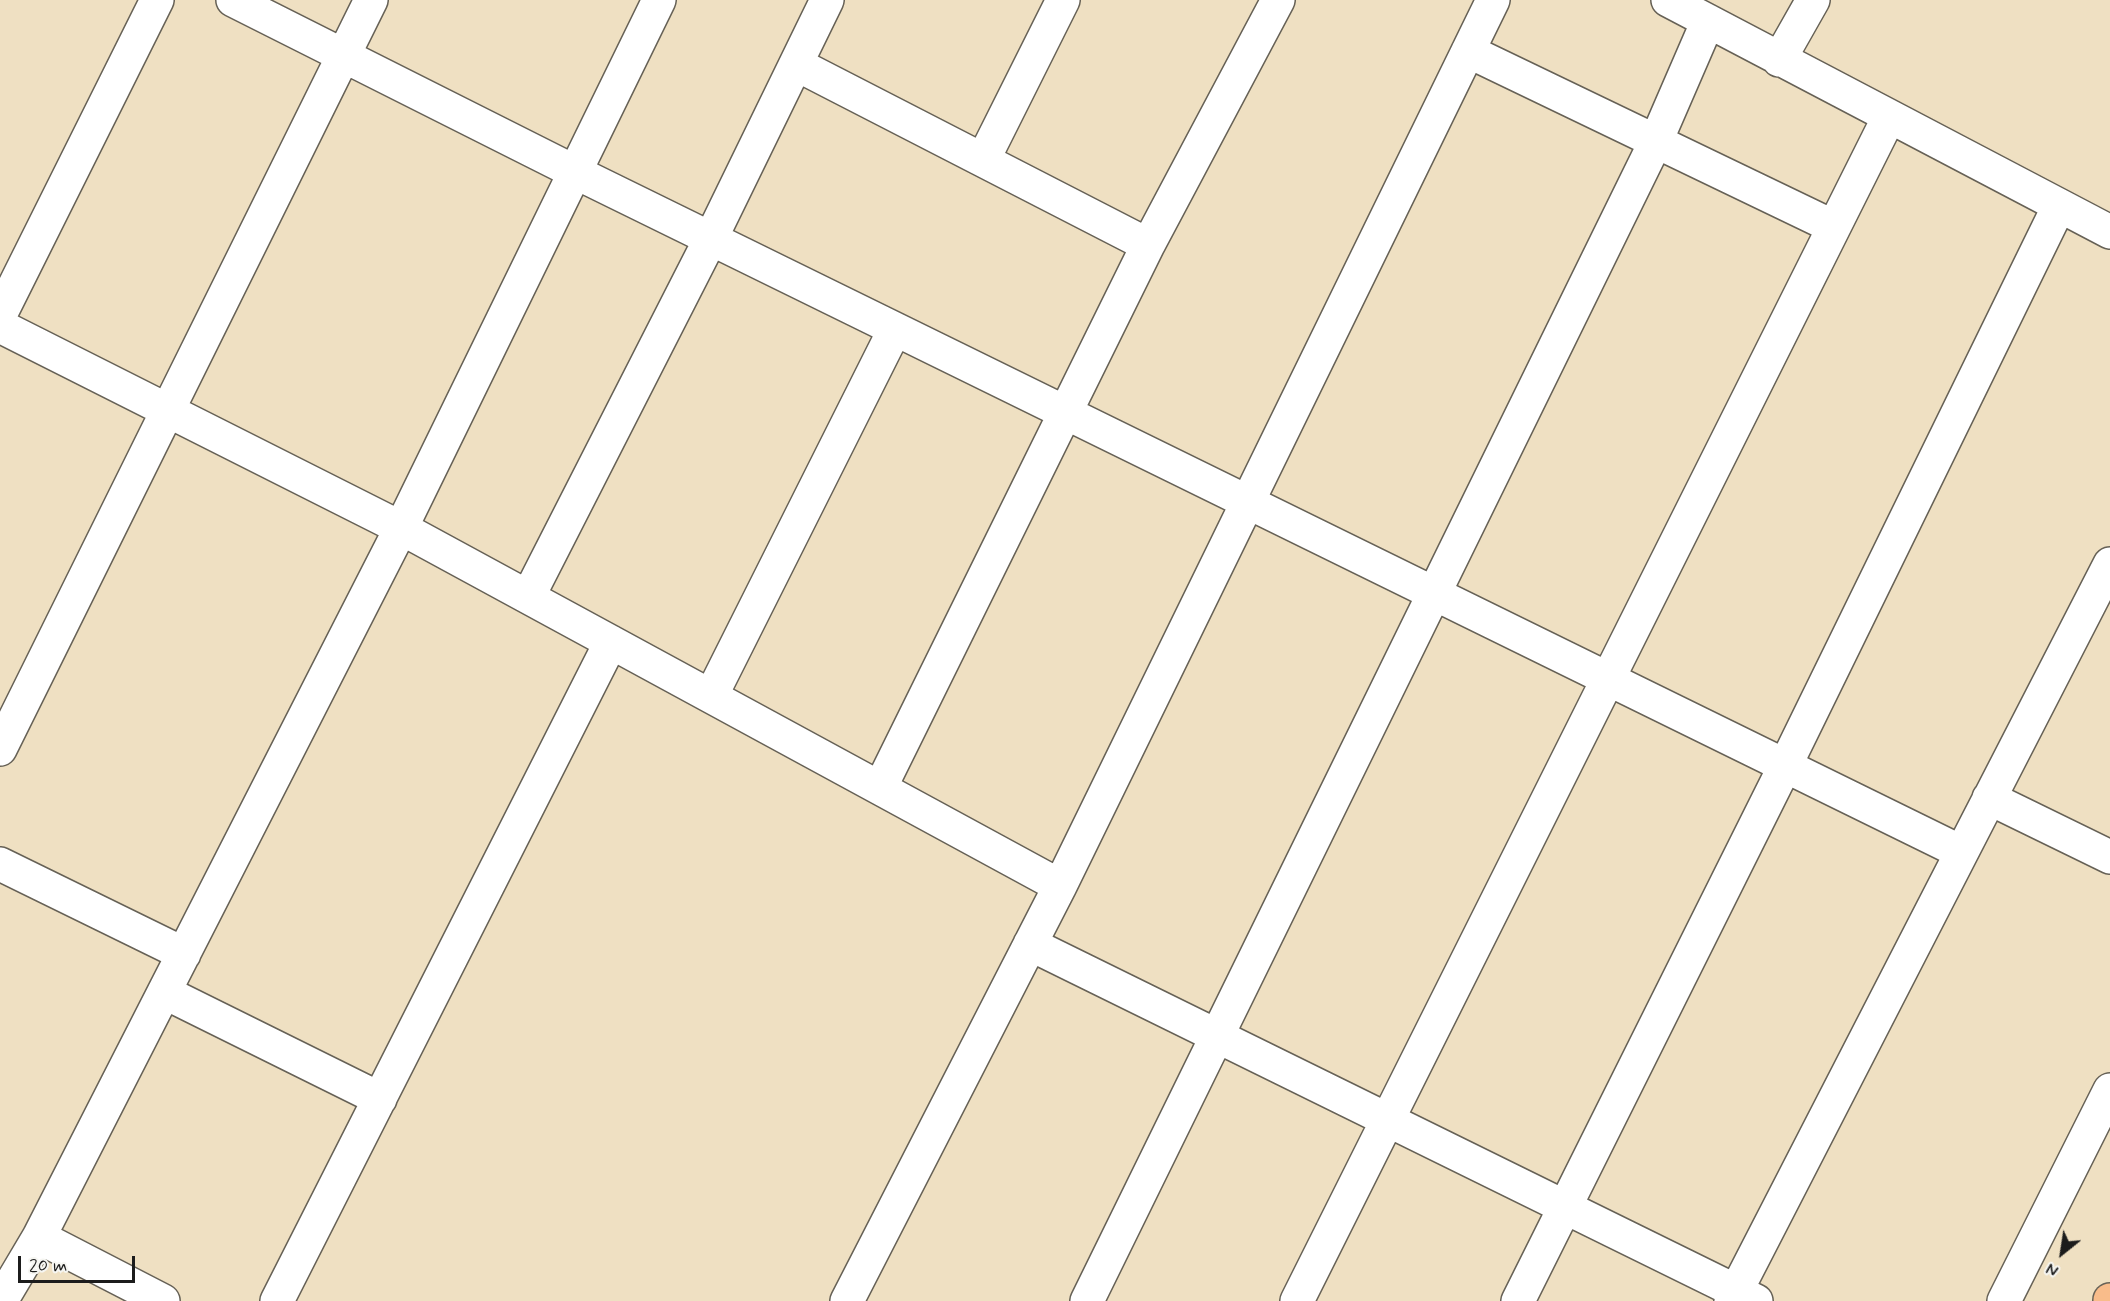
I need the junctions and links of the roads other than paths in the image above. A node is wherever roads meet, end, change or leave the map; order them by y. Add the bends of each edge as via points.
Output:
1 (157, 0) edge
2 (232, 0) edge
3 (371, 0) edge
4 (659, 0) edge
5 (827, 0) edge
6 (1063, 0) edge
7 (1278, 0) edge
8 (1493, 0) edge
9 (1668, 0) edge
10 (1813, 0) edge
11 (1708, 21) junction
12 (1468, 51) junction
13 (344, 56) junction
14 (1779, 60) junction
15 (796, 64) junction
16 (1889, 117) junction
17 (1656, 141) junction
18 (983, 160) junction
19 (575, 172) junction
20 (2059, 206) junction
21 (1834, 227) junction
22 (2110, 232) edge
23 (711, 238) junction
24 (1148, 244) junction
25 (0, 315) edge
26 (0, 326) edge
27 (895, 329) junction
28 (168, 410) junction
29 (1065, 412) junction
30 (1248, 502) junction
31 (401, 528) junction
32 (2110, 564) edge
33 (1434, 593) junction
34 (528, 597) junction
35 (611, 642) junction
36 (1608, 678) junction
37 (711, 696) junction
38 (0, 749) edge
39 (1785, 766) junction
40 (880, 788) junction
41 (1989, 798) junction
42 (1961, 852) junction
43 (2110, 857) edge
44 (0, 864) edge
45 (1060, 886) junction
46 (1030, 944) junction
47 (184, 954) junction
48 (164, 992) junction
49 (1217, 1036) junction
50 (2110, 1090) edge
51 (380, 1099) junction
52 (1386, 1119) junction
53 (1565, 1207) junction
54 (39, 1237) junction
55 (1741, 1298) edge
56 (1, 1301) edge
57 (163, 1301) edge
58 (277, 1301) edge
59 (847, 1301) edge
60 (1088, 1301) edge
61 (1297, 1301) edge
62 (1518, 1301) edge
63 (2004, 1301) edge

1 - 25 street
2 - 13 street
3 - 13 street
4 - 19 street
5 - 15 street
6 - 18 street
7 - 24 street
8 - 12 street
9 - 11 street
10 - 14 street
11 - 14 street
11 - 17 street
12 - 17 street
12 - 30 street
13 - 19 street
13 - 28 street
14 - 16 street
15 - 18 street
15 - 23 street
16 - 20 street
16 - 21 street
17 - 21 street
17 - 33 street
18 - 24 street
19 - 23 street
19 - 31 street
20 - 22 street
20 - 39 street
21 - 36 street
23 - 27 street
23 - 34 street
24 - 29 street
26 - 28 street
27 - 29 street
27 - 37 street
28 - 31 street
28 - 38 street
29 - 30 street
29 - 40 street
30 - 33 street
30 - 45 street
31 - 34 street
31 - 47 street
32 - 41 street
33 - 36 street
33 - 49 street
34 - 35 street
35 - 37 street
35 - 51 street
36 - 39 street
36 - 52 street
37 - 40 street
39 - 42 street
39 - 53 street
40 - 45 street
41 - 42 street
41 - 43 street
42 - 55 street
44 - 47 street
45 - 46 street
46 - 49 street
46 - 59 street
47 - 48 street
48 - 51 street
48 - 54 street
49 - 52 street
49 - 60 street
50 - 63 street
51 - 58 street
52 - 53 street
52 - 61 street
53 - 55 street
53 - 62 street
54 - 56 street
54 - 57 street

